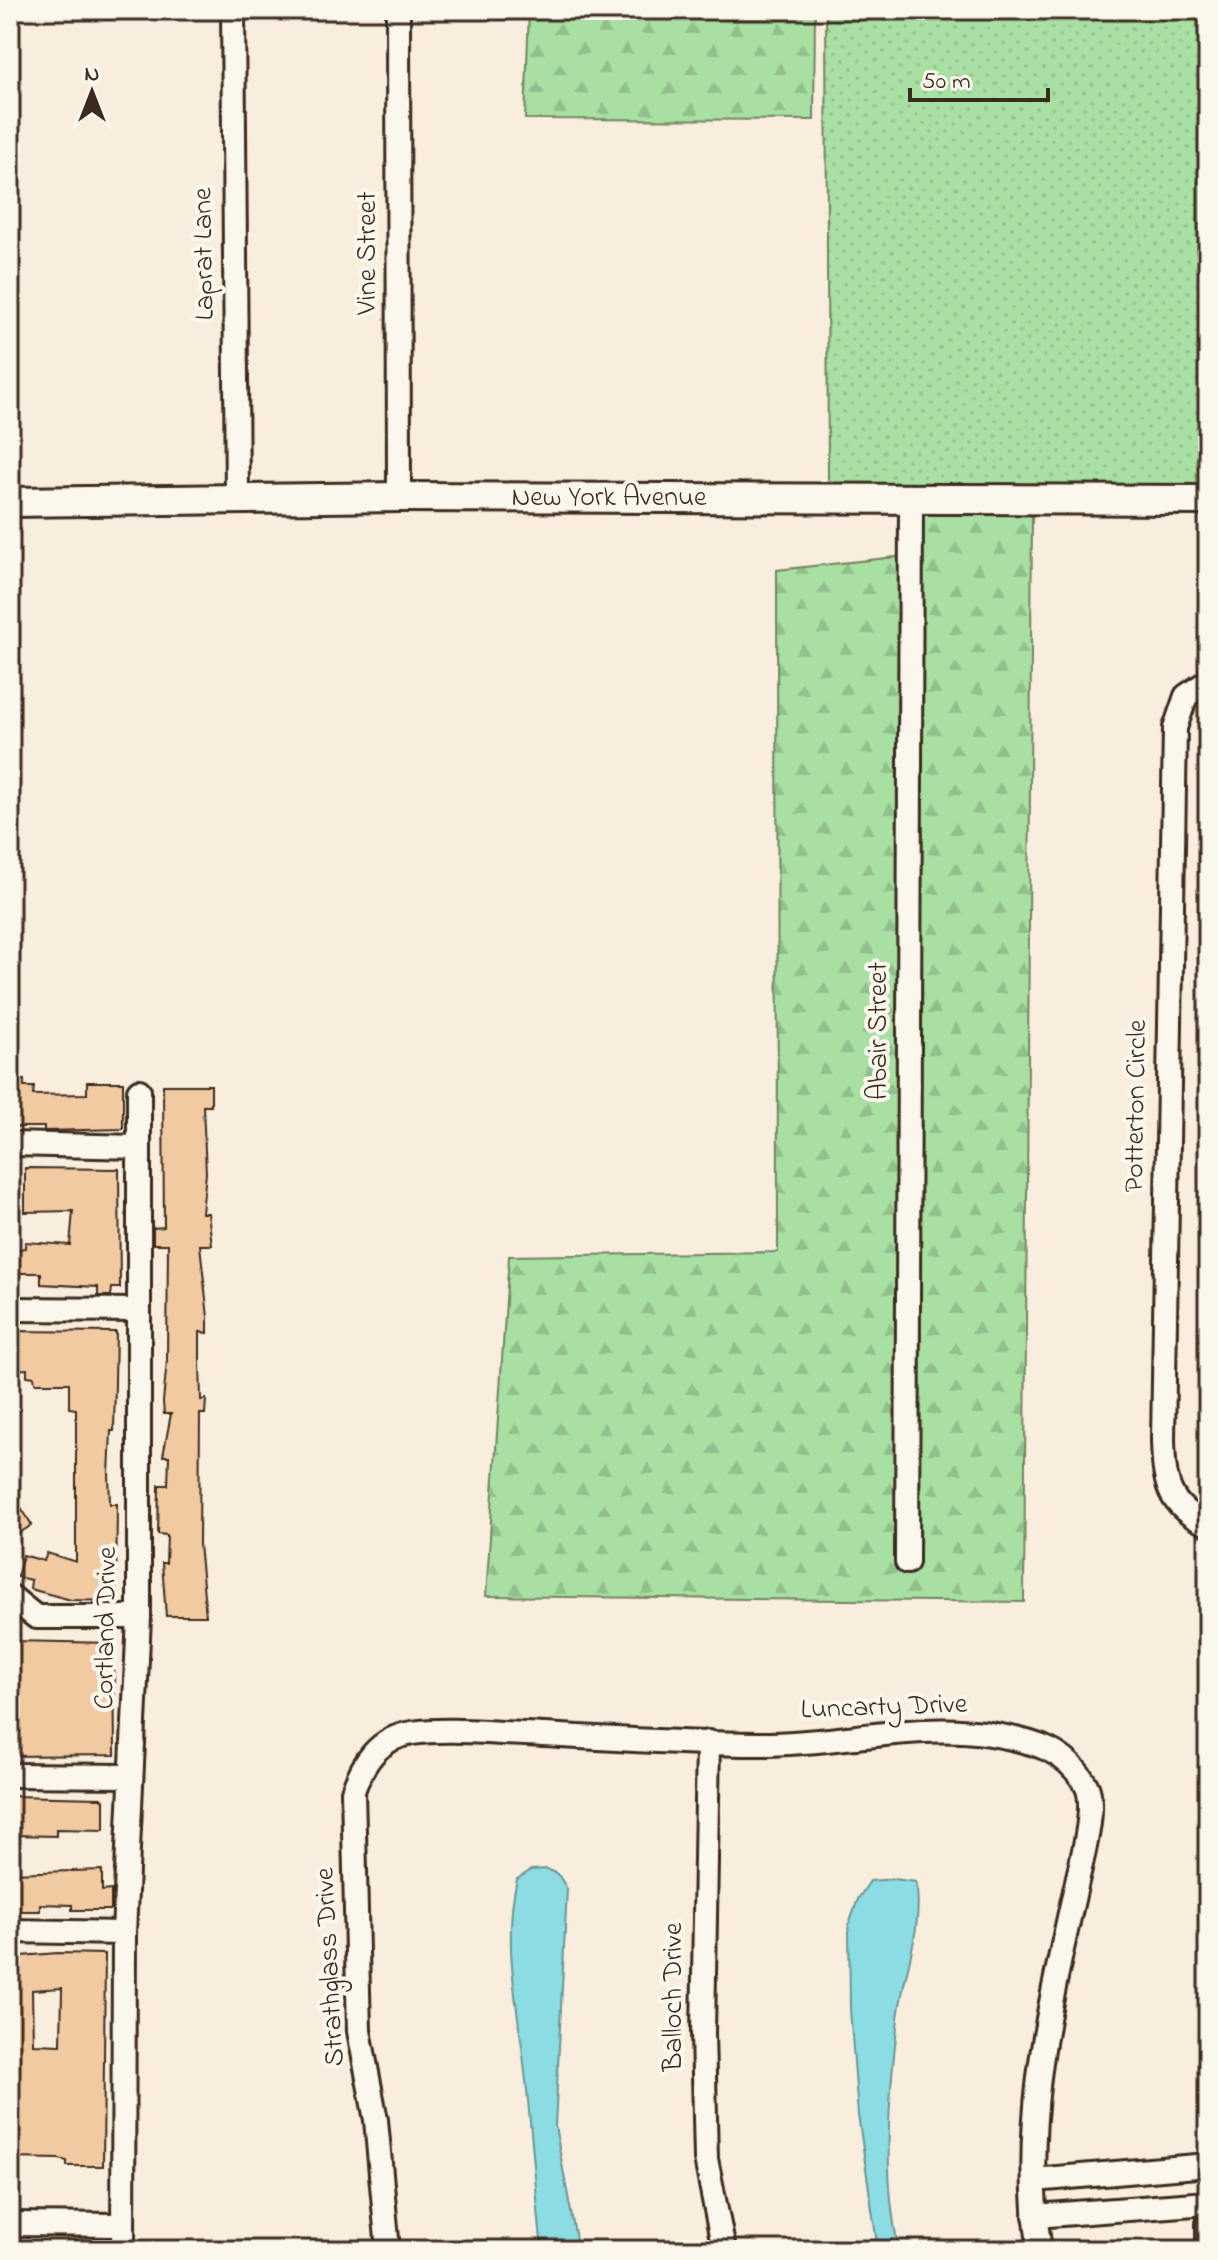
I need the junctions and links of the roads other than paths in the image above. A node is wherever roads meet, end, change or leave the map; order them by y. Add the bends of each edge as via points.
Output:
1 (233, 10) edge
2 (398, 10) edge
3 (399, 497) junction
4 (237, 498) junction
5 (1208, 500) edge
6 (911, 501) junction
7 (10, 502) edge
8 (1208, 681) edge
9 (139, 1091) dead end
10 (10, 1144) edge
11 (139, 1147) junction
12 (10, 1309) edge
13 (138, 1310) junction
14 (1208, 1524) edge
15 (907, 1562) dead end
16 (10, 1596) edge
17 (139, 1617) junction
18 (389, 1741) joint
19 (708, 1742) junction
20 (10, 1775) edge
21 (130, 1776) junction
22 (10, 1931) edge
23 (124, 1933) junction
24 (1208, 2165) edge
25 (1131, 2172) junction
26 (1034, 2180) junction
27 (1208, 2203) edge
28 (1134, 2208) junction
29 (1035, 2216) junction
30 (10, 2224) edge
31 (1208, 2224) edge
32 (123, 2225) junction
33 (123, 2250) edge
34 (388, 2250) edge
35 (724, 2250) edge
36 (1040, 2250) edge
37 (1208, 2250) edge

1 - 4 street, Laprat Lane
2 - 3 street, Vine Street
3 - 4 street, New York Avenue
3 - 6 street, New York Avenue
4 - 7 street, New York Avenue
5 - 6 street, New York Avenue
6 - 15 street, Abair Street
8 - 14 street, Potterton Circle via 1186,696 1175,728 1163,1439 1164,1476 1172,1496 1188,1516
9 - 11 street, Cortland Drive
10 - 11 street
11 - 13 street, Cortland Drive
12 - 13 street
13 - 17 street, Cortland Drive
16 - 17 street via 36,1617
17 - 21 street, Cortland Drive via 135,1759
18 - 19 street, Luncarty Drive via 411,1733 496,1733
18 - 34 street, Strathglass Drive via 361,1767 353,1791 359,2031 376,2120
19 - 26 street, Luncarty Drive via 760,1744 934,1732 995,1735 1047,1748 1073,1764 1089,1790 1089,1822 1042,2040
19 - 35 street, Balloch Drive via 706,2159
20 - 21 street
21 - 23 street, Cortland Drive
22 - 23 street
23 - 32 street, Cortland Drive
24 - 25 street
25 - 26 street
25 - 28 street
26 - 29 street, Luncarty Drive
27 - 28 street
28 - 29 street
29 - 36 street, Luncarty Drive
30 - 32 street
31 - 37 street
32 - 33 street, Cortland Drive

